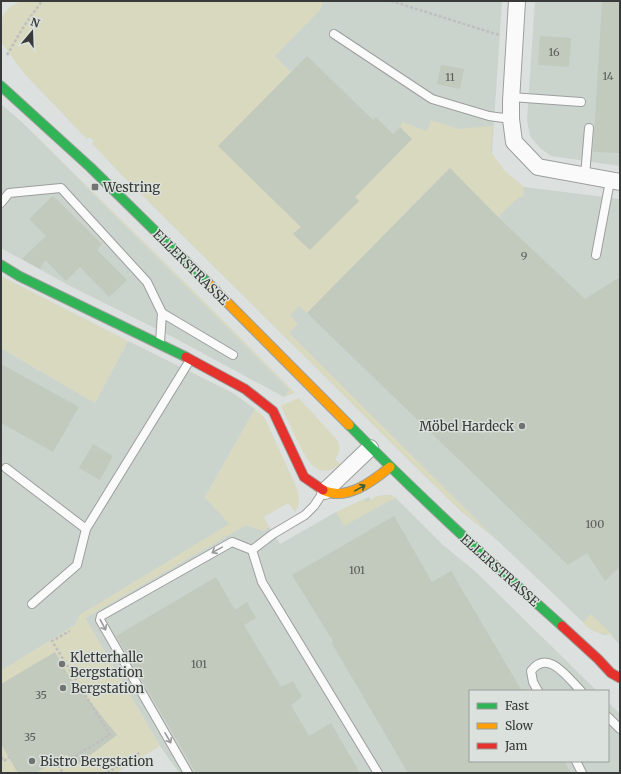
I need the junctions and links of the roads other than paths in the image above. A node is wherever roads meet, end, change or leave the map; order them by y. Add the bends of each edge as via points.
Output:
1 (518, 1) edge
2 (334, 34) dead end
3 (1, 76) edge
4 (5, 88) edge
5 (511, 97) junction
6 (580, 102) dead end
7 (511, 119) junction
8 (589, 128) dead end
9 (585, 176) junction
10 (615, 182) edge
11 (1, 203) edge
12 (596, 255) dead end
13 (1, 265) edge
14 (162, 313) junction
15 (159, 344) junction
16 (233, 355) dead end
17 (191, 359) junction
18 (370, 448) junction
19 (390, 467) junction
20 (6, 468) dead end
21 (325, 490) junction
22 (86, 529) junction
23 (252, 550) junction
24 (32, 604) dead end
25 (611, 673) junction
26 (620, 678) edge
27 (614, 687) dead end
28 (537, 690) edge
29 (580, 690) edge
30 (609, 718) edge
31 (620, 729) edge
32 (576, 762) edge
33 (188, 773) edge
34 (378, 773) edge
35 (582, 773) edge

1 - 5 street
2 - 7 lane via 432,99 489,116
3 - 4 main road, ELLERSTRASSE
4 - 18 main road, ELLERSTRASSE via 90,167
5 - 6 lane
5 - 7 street
7 - 9 street via 514,142 538,167
8 - 9 lane
9 - 10 street
10 - 12 lane
11 - 14 lane via 9,193 61,188 147,282
13 - 15 main road
14 - 15 lane
14 - 16 lane
15 - 17 main road
17 - 21 main road via 245,389 273,411 304,478
17 - 22 lane
18 - 19 main road, ELLERSTRASSE
18 - 21 street
21 -> 19 main road via 333,493 351,492
19 - 25 main road, ELLERSTRASSE
20 - 22 lane
21 - 23 lane via 305,515
22 - 24 lane via 78,564
23 -> 33 lane via 232,542 101,616 100,620
23 - 34 lane via 262,582
25 - 26 main road, ELLERSTRASSE
25 - 27 main road
28 - 29 lane via 531,672 536,665 544,662 554,664
30 - 31 lane
32 - 35 lane

